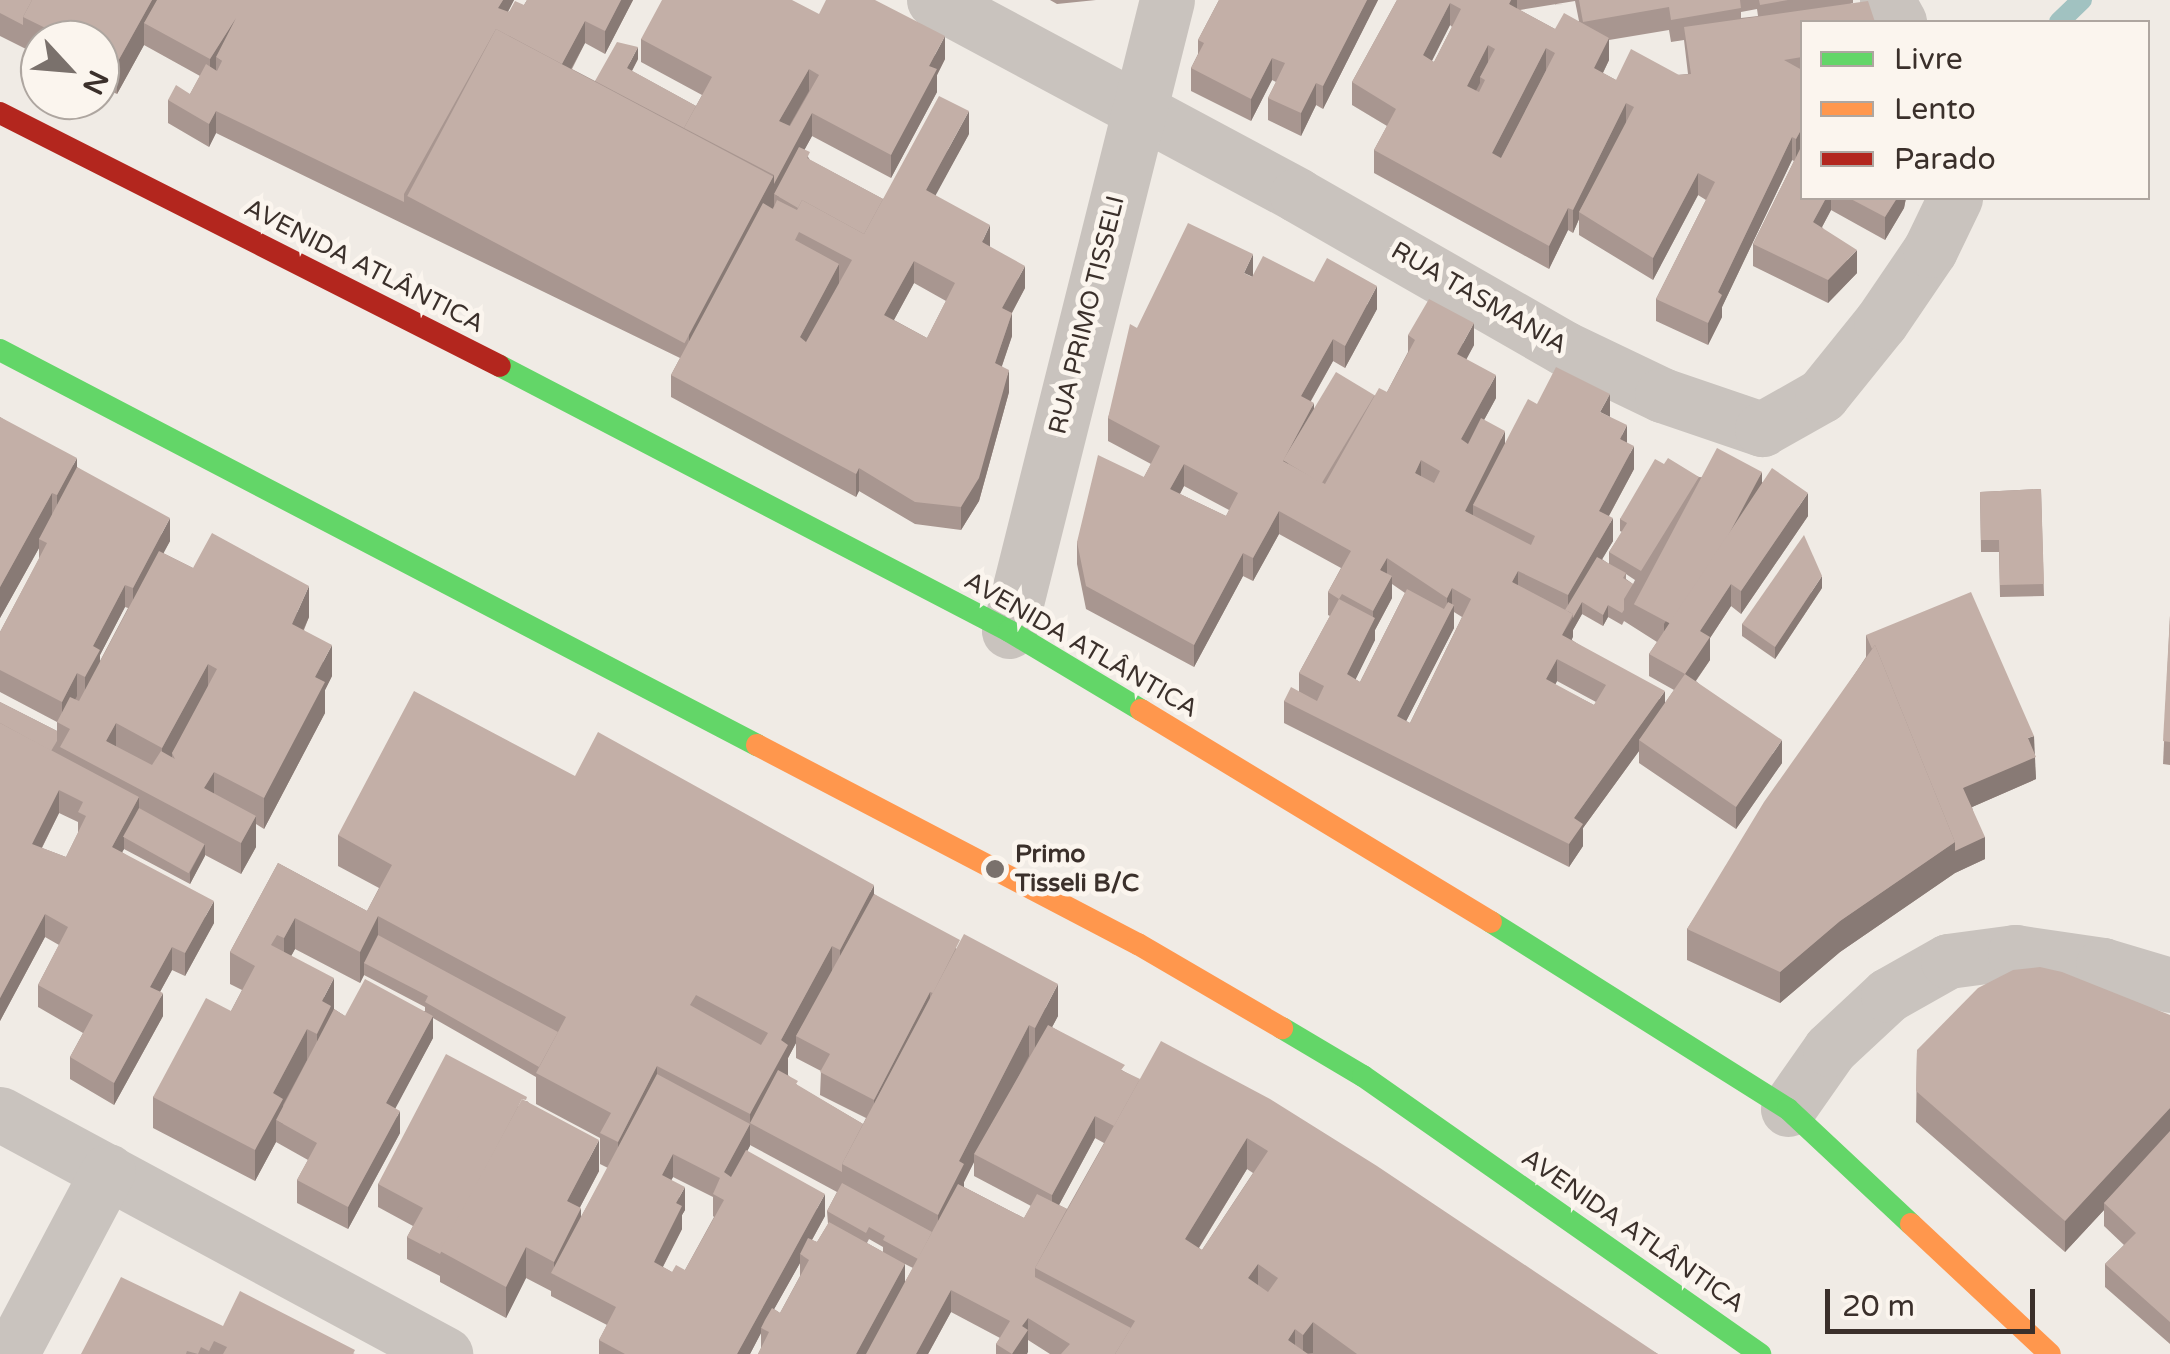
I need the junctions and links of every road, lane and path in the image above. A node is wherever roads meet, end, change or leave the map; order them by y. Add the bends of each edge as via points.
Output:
1 (934, 0) edge
2 (1167, 0) edge
3 (1139, 110) junction
4 (0, 113) edge
5 (1954, 200) edge
6 (0, 350) edge
7 (1009, 631) junction
8 (2170, 985) edge
9 (1788, 1108) junction
10 (0, 1114) edge
11 (108, 1172) junction
12 (10, 1354) edge
13 (444, 1354) edge
14 (1760, 1354) edge
15 (2050, 1354) edge

1 - 3 street, RUA TASMANIA
2 - 3 street, RUA PRIMO TISSELI
3 - 5 street, RUA TASMANIA via 1564,348 1662,395 1762,429 1822,395 1920,264
3 - 7 street, RUA PRIMO TISSELI
4 - 7 main road, AVENIDA ATLÂNTICA
6 - 14 main road, AVENIDA ATLÂNTICA via 1138,944 1363,1076
7 - 9 main road, AVENIDA ATLÂNTICA
8 - 9 street via 2102,965 2014,952 1948,962 1888,995 1830,1049
9 - 15 main road, AVENIDA ATLÂNTICA
10 - 11 street
11 - 12 street
11 - 13 street

